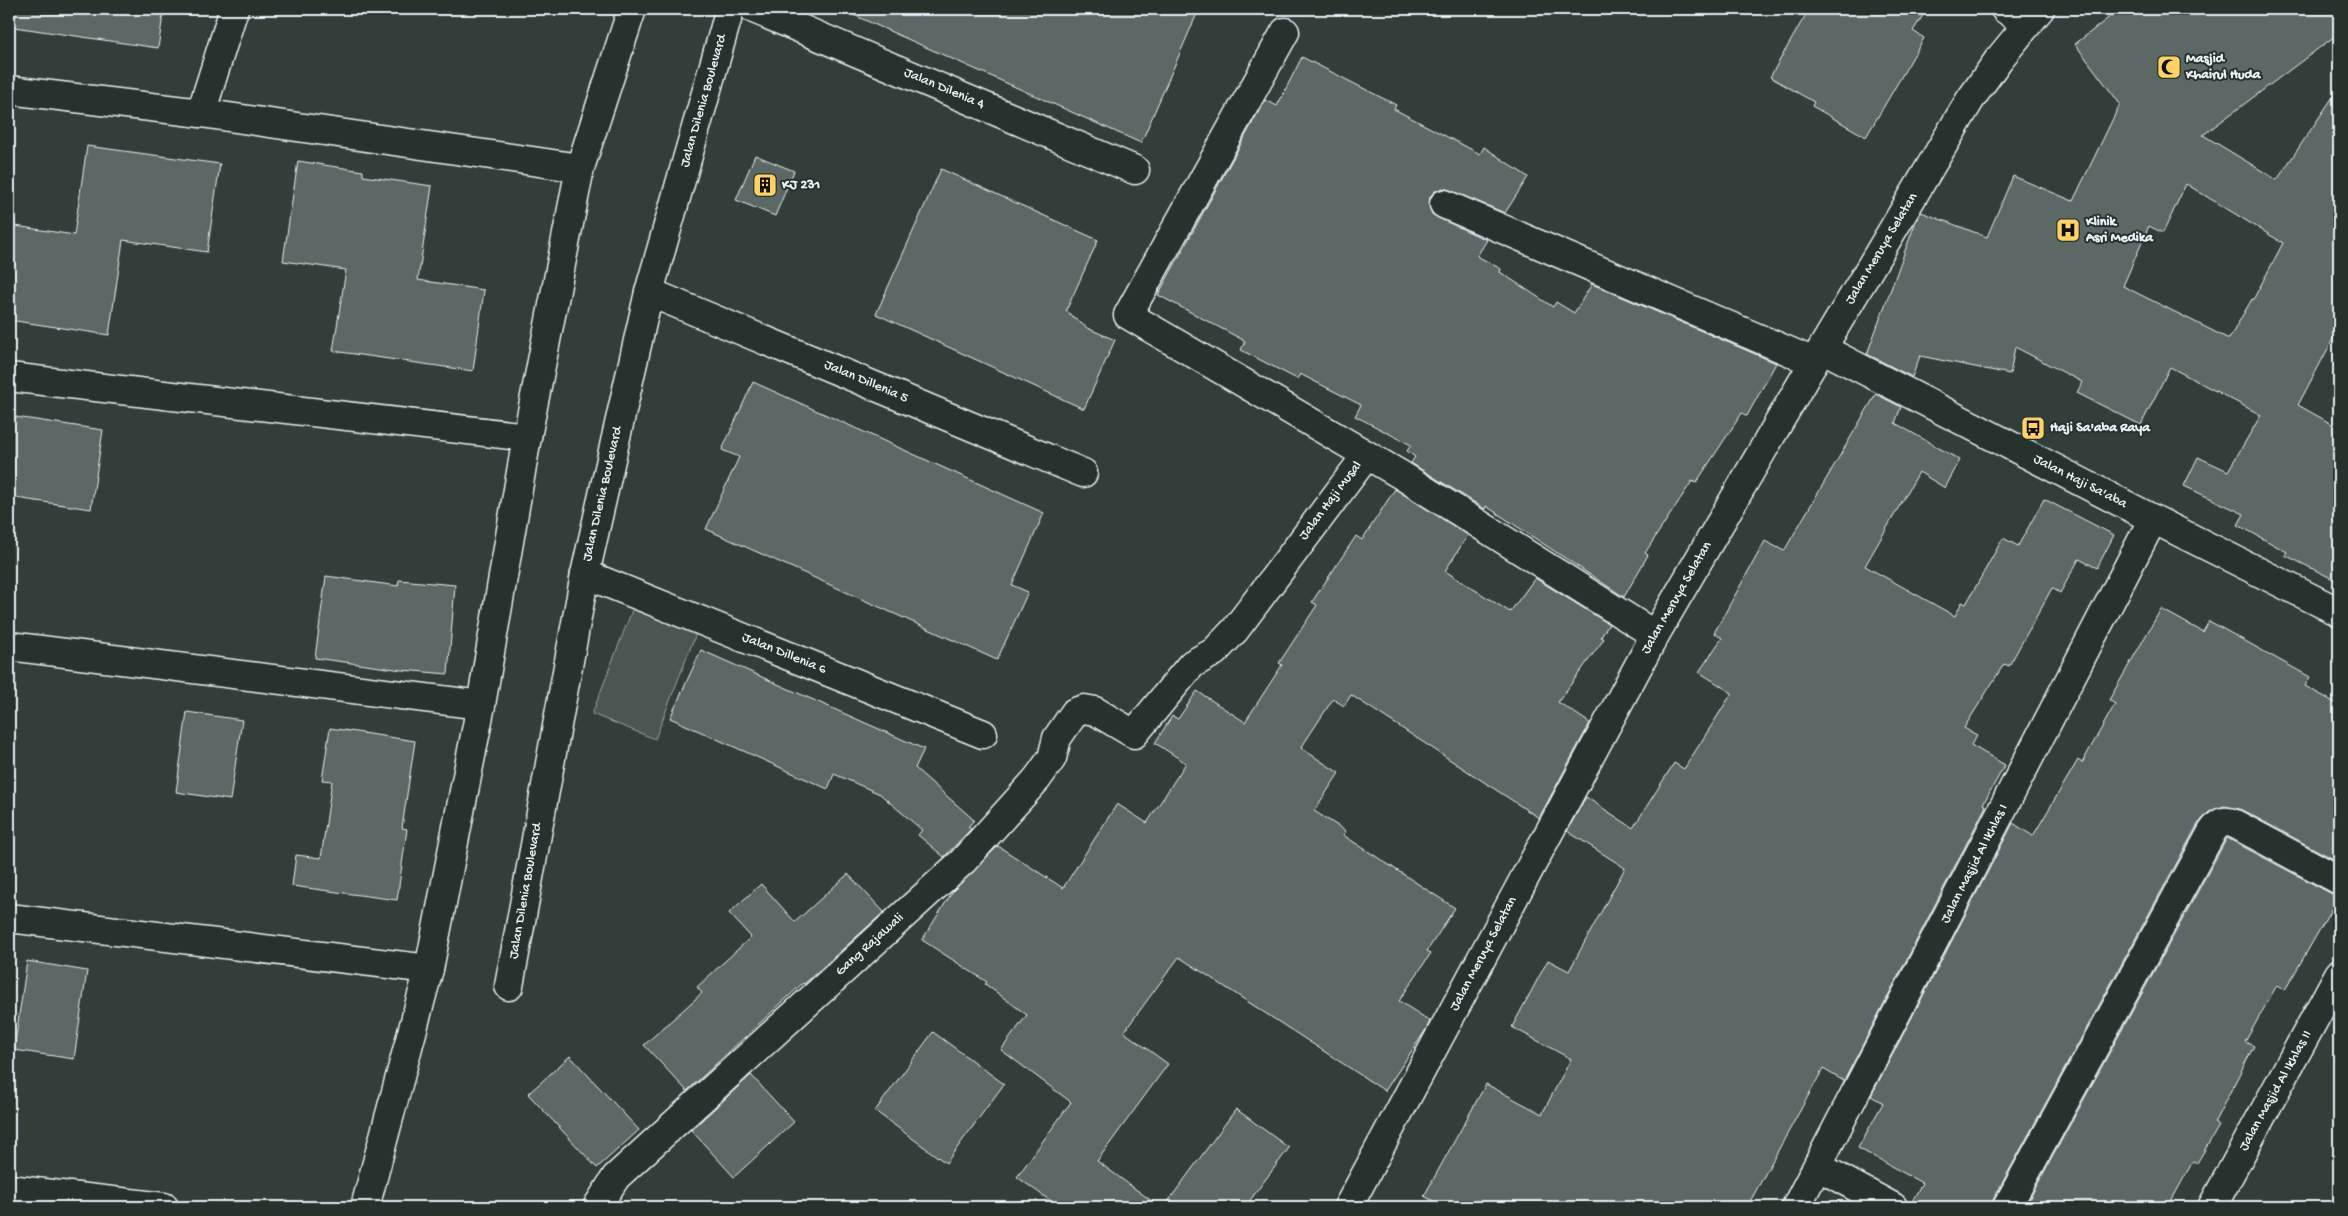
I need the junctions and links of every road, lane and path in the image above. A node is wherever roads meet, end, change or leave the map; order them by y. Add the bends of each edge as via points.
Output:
1 (234, 9) edge
2 (632, 9) edge
3 (730, 9) edge
4 (754, 9) edge
5 (2024, 14) edge
6 (1286, 32) dead end
7 (9, 90) edge
8 (201, 113) junction
9 (580, 168) junction
10 (1135, 170) dead end
11 (1444, 204) dead end
12 (649, 292) junction
13 (1818, 355) junction
14 (9, 377) edge
15 (527, 437) junction
16 (1366, 456) junction
17 (1083, 473) dead end
18 (2153, 519) junction
19 (585, 574) junction
20 (2339, 612) edge
21 (1655, 635) junction
22 (9, 646) edge
23 (481, 705) junction
24 (983, 734) dead end
25 (1134, 734) joint
26 (2339, 880) edge
27 (9, 918) edge
28 (429, 969) junction
29 (2339, 974) edge
30 (509, 986) dead end
31 (1819, 1167) junction
32 (9, 1188) edge
33 (164, 1207) edge
34 (365, 1207) edge
35 (597, 1207) edge
36 (1348, 1207) edge
37 (1796, 1207) edge
38 (1893, 1207) edge
39 (2007, 1207) edge
40 (2212, 1207) edge

1 - 8 street
2 - 9 street
3 - 12 street, Jalan Dilenia Boulevard
4 - 10 street, Jalan Dilenia 4
5 - 13 street, Jalan Meruya Selatan
6 - 16 street via 1128,314
7 - 8 street
8 - 9 street
9 - 15 street
11 - 13 street, Jalan Haji Sa'aba
12 - 17 street, Jalan Dillenia 5
12 - 19 street, Jalan Dilenia Boulevard
13 - 18 street, Jalan Haji Sa'aba
13 - 21 street, Jalan Meruya Selatan
14 - 15 street
15 - 23 street
16 - 21 street, Jalan Haji Musal
16 - 25 street, Jalan Haji Musal via 1235,630 1214,652 1192,664
18 - 20 street, Jalan Haji Sa'aba
18 - 31 street, Jalan Masjid Al Ikhlas I
19 - 24 street, Jalan Dillenia 6
19 - 30 street, Jalan Dilenia Boulevard
21 - 36 street, Jalan Meruya Selatan
22 - 23 street
23 - 28 street
25 - 35 street, Gang Rajawali via 1095,710 1075,712 1057,738 1052,758 1037,779 962,861 616,1177
26 - 39 street via 2235,824 2219,823
27 - 28 street
28 - 34 street
29 - 40 street, Jalan Masjid Al Ikhlas II
31 - 37 street, Jalan Masjid Al Ikhlas I
31 - 38 street
32 - 33 street

